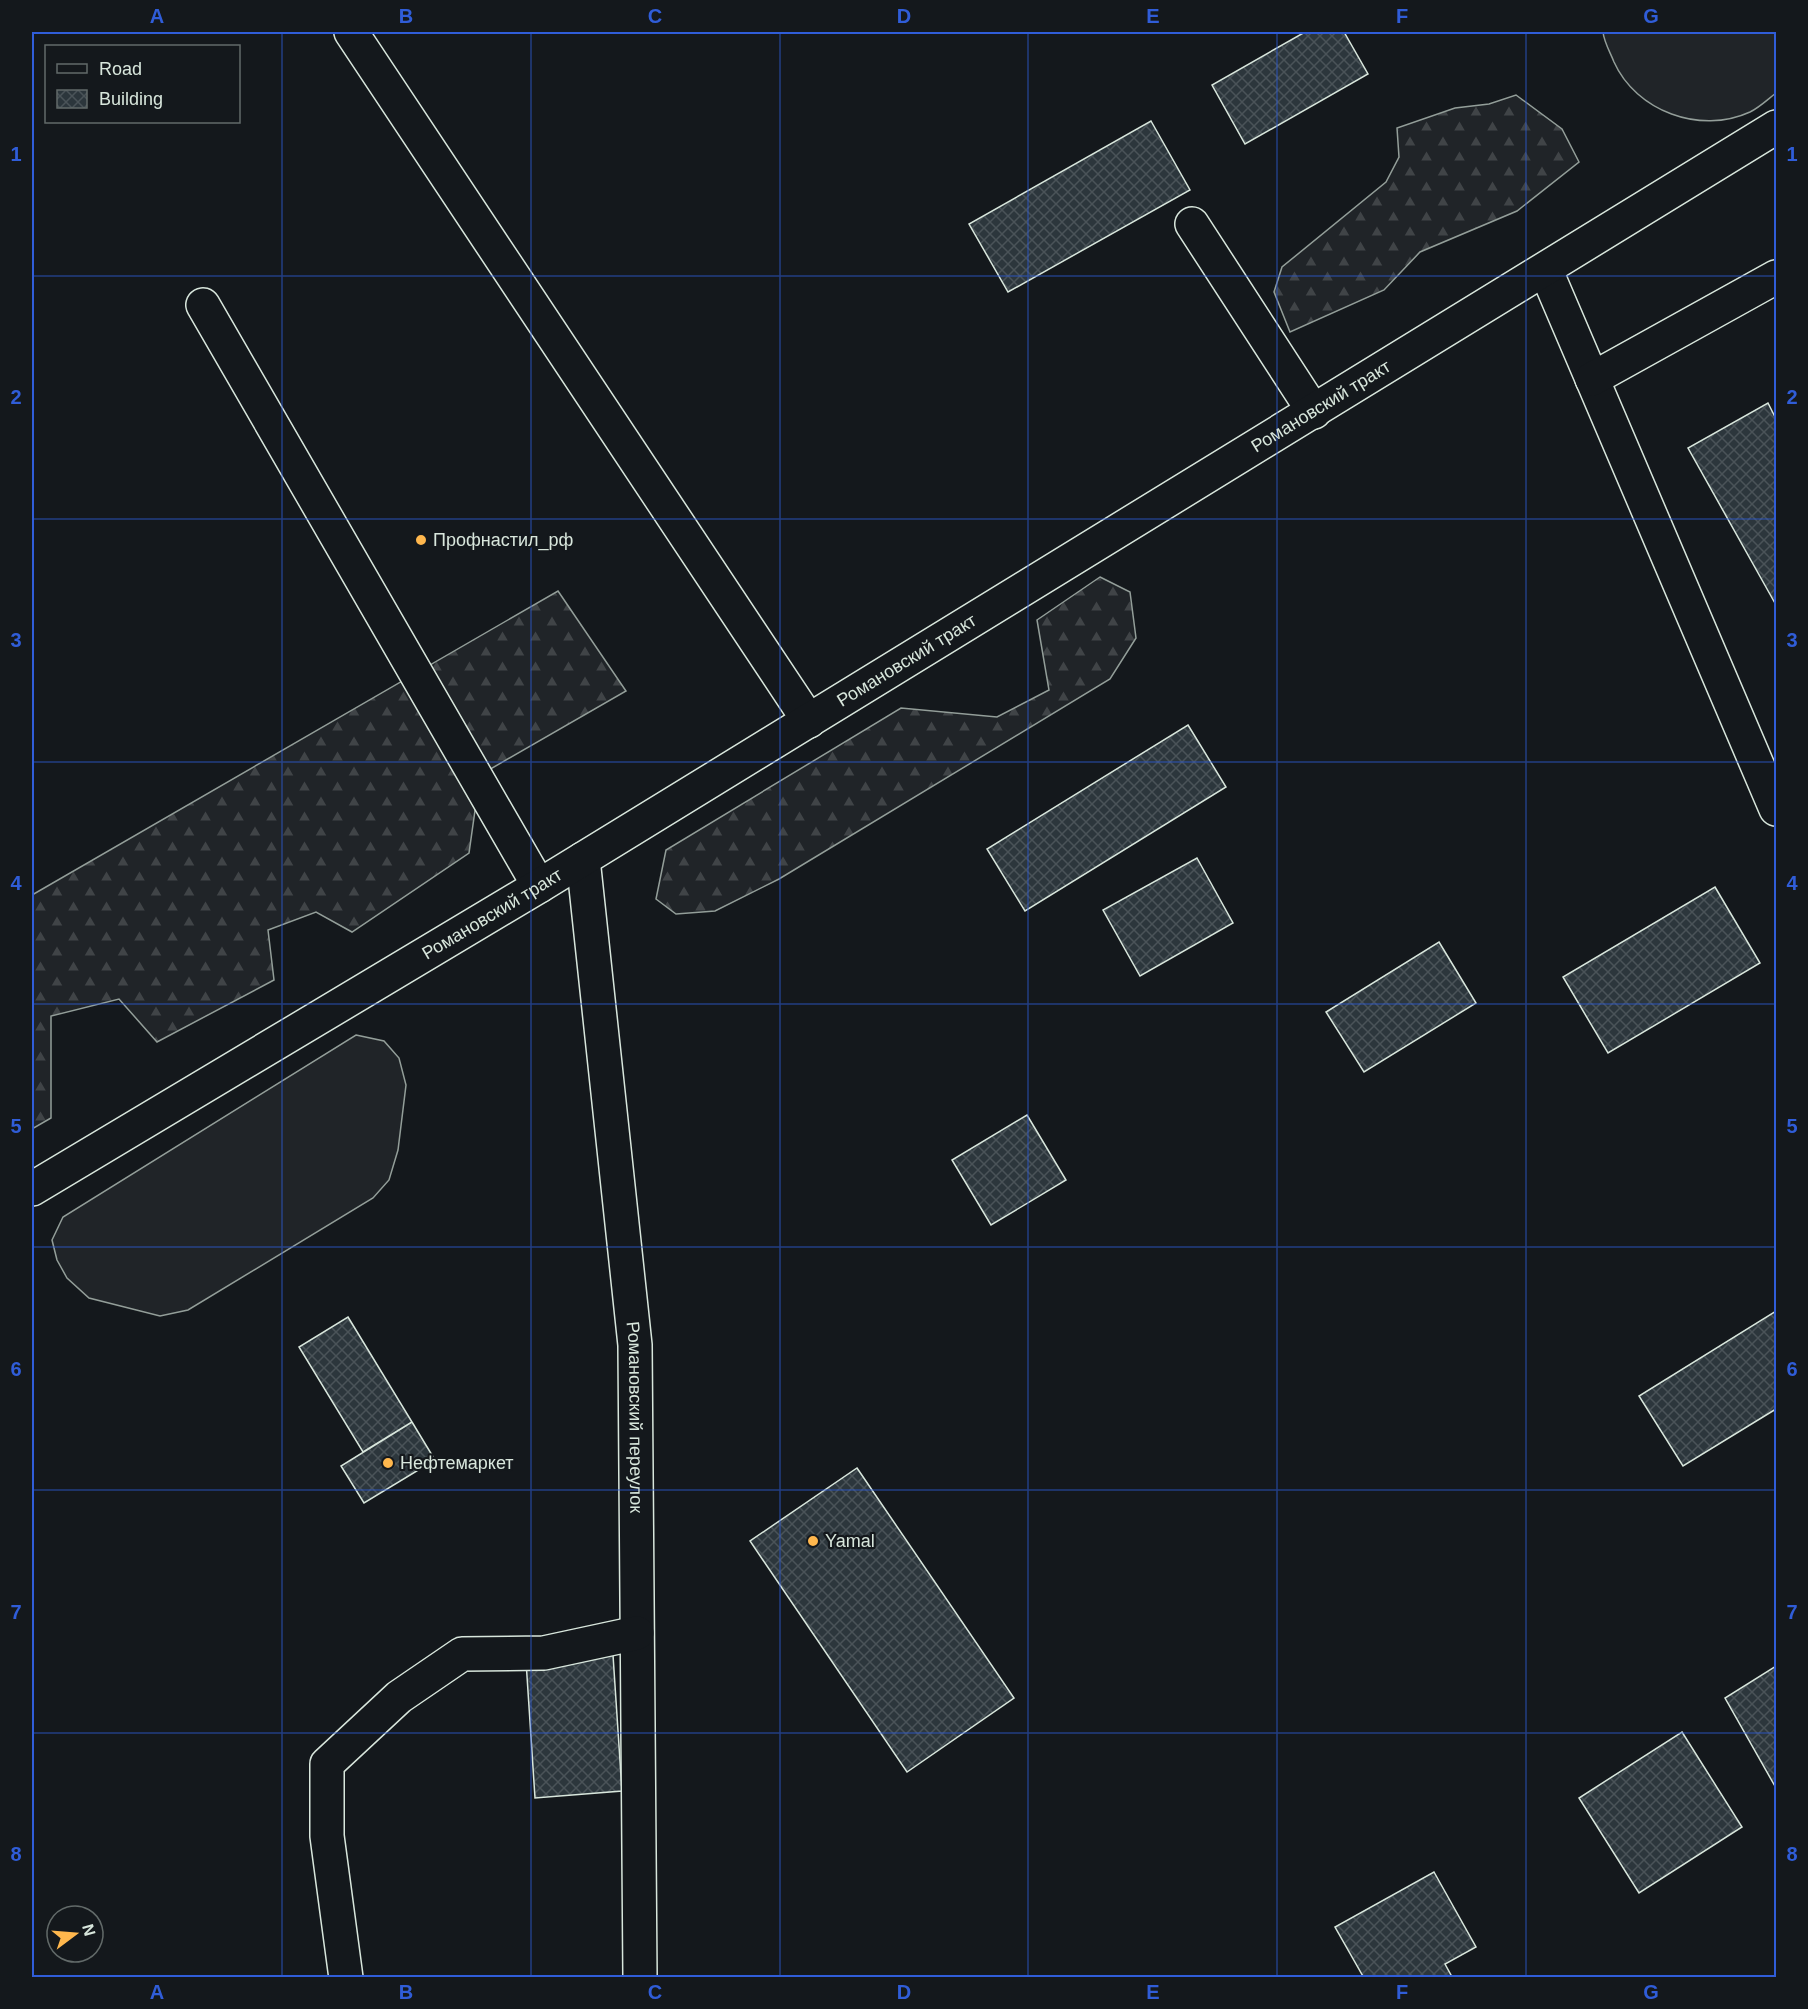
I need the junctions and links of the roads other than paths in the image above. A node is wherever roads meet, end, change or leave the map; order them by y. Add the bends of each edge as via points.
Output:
1 (351, 32) edge
2 (1776, 127) edge
3 (1192, 224) dead end
4 (1546, 271) junction
5 (1776, 277) edge
6 (203, 305) dead end
7 (1592, 379) junction
8 (1314, 412) junction
9 (809, 721) junction
10 (1776, 809) edge
11 (583, 859) junction
12 (539, 886) junction
13 (32, 1189) edge
14 (638, 1633) junction
15 (346, 1977) edge
16 (640, 1977) edge

1 - 9 main road
2 - 4 main road, Романовский тракт
3 - 8 main road
4 - 7 main road
4 - 8 main road, Романовский тракт
5 - 7 main road
6 - 12 main road
7 - 10 main road
8 - 9 main road, Романовский тракт
9 - 11 main road, Романовский тракт
11 - 12 main road, Романовский тракт
11 - 14 main road, Романовский переулок via 635,1345
12 - 13 main road, Романовский тракт
14 - 15 main road via 544,1653 462,1654 399,1698 327,1764 327,1836
14 - 16 main road, Романовский переулок

